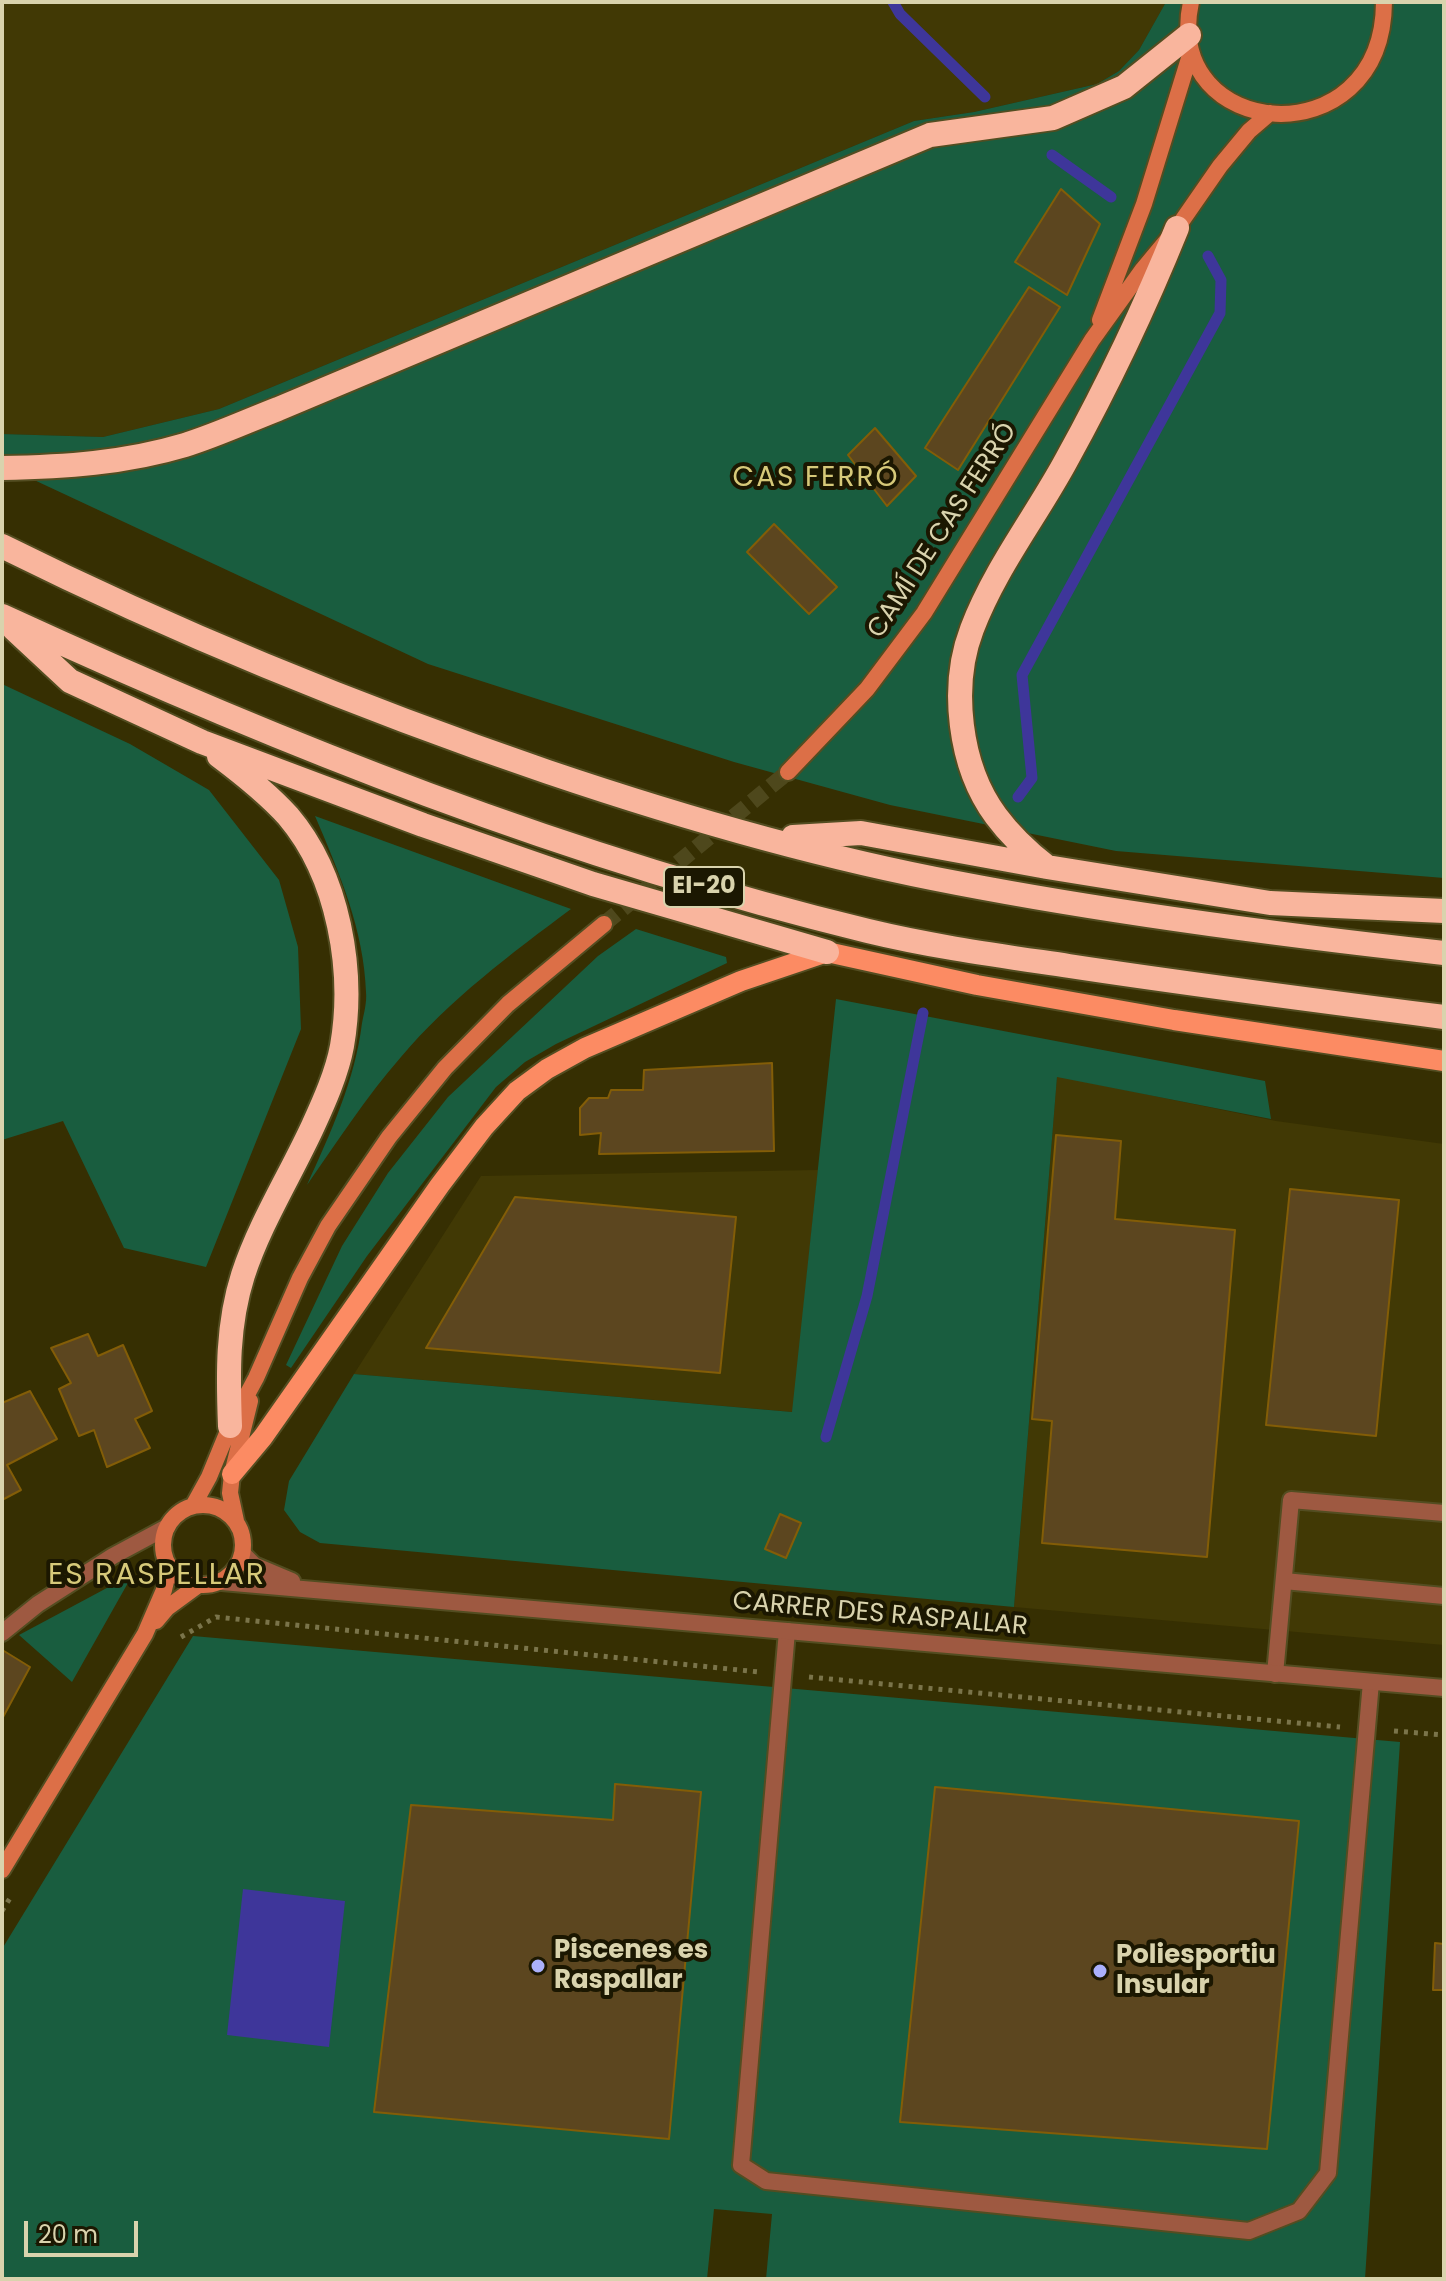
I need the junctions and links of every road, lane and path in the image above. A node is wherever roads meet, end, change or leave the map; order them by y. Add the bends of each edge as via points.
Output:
1 (1191, 2) edge
2 (1384, 2) edge
3 (1190, 45) junction
4 (1270, 113) junction
5 (1177, 228) junction
6 (1092, 340) junction
7 (2, 468) edge
8 (2, 546) edge
9 (2, 617) edge
10 (202, 742) junction
11 (788, 772) tunnel mouth
12 (765, 839) junction
13 (1047, 867) junction
14 (1444, 911) edge
15 (604, 924) tunnel mouth
16 (827, 952) junction
17 (1444, 953) edge
18 (1444, 1017) edge
19 (1444, 1061) edge
20 (256, 1378) junction
21 (230, 1426) junction
22 (232, 1474) junction
23 (193, 1506) junction
24 (1444, 1513) edge
25 (236, 1521) junction
26 (167, 1527) junction
27 (243, 1554) junction
28 (169, 1568) junction
29 (1284, 1581) junction
30 (222, 1582) junction
31 (197, 1586) junction
32 (312, 1588) junction
33 (1444, 1596) edge
34 (787, 1631) junction
35 (2, 1633) edge
36 (145, 1634) junction
37 (171, 1642) dead end
38 (1275, 1674) junction
39 (783, 1675) junction
40 (1371, 1682) junction
41 (1444, 1688) edge
42 (1367, 1730) junction
43 (1444, 1735) edge
44 (2, 1870) edge
45 (13, 1892) dead end
46 (2, 1911) edge

1 - 3 street, CAMÍ DE CAS FERRÓ
2 - 4 street via 1379,43 1354,84 1320,107 1295,115
3 - 4 street via 1205,80 1222,95
3 - 6 street, CAMÍ DE CAS FERRÓ via 1144,204
3 - 7 highway via 1124,87 1053,118 930,135 187,444 66,467
4 - 5 street, CAMÍ DE CAS FERRÓ via 1220,166
5 - 6 street, CAMÍ DE CAS FERRÓ
5 - 13 highway via 1120,360 993,584 971,630 961,671 965,746 979,786 995,815
6 - 11 street, CAMÍ DE CAS FERRÓ via 924,613 867,689
8 - 12 highway, EI-20 via 157,620 367,707 627,799
9 - 10 highway via 70,681
9 - 18 highway, EI-20 via 356,769 717,891 872,932 1011,957
10 - 16 highway via 593,884
10 - 21 highway via 288,816 309,848 343,936 348,991 334,1073 243,1275 228,1374
12 - 13 highway via 861,833
12 - 17 highway, EI-20 via 954,883 1172,919
13 - 14 highway via 1270,903
15 - 20 street via 508,1004 445,1068 389,1137 328,1226
16 - 19 main road via 1007,991
16 - 22 main road via 741,981 599,1041 517,1091 440,1185
20 - 21 street
20 - 22 street
21 - 23 street
22 - 25 street
23 - 25 street via 216,1507
23 - 26 street
24 - 29 street via 1291,1500
25 - 27 street
26 - 28 street via 163,1541
26 - 35 street via 38,1604
27 - 30 street
27 - 32 street via 266,1571
28 - 31 street
28 - 36 street
29 - 33 street
29 - 38 street
30 - 31 street
30 - 32 street
31 - 36 street via 167,1608
32 - 34 street, CARRER DES RASPALLAR
34 - 38 street, CARRER DES RASPALLAR
34 - 39 street
36 - 44 street
37 - 39 path via 216,1617
38 - 40 street, CARRER DES RASPALLAR
39 - 42 path
39 - 42 street via 741,2165 766,2181 1249,2231 1299,2211 1328,2173
40 - 41 street, CARRER DES RASPALLAR
40 - 42 street
42 - 43 path
45 - 46 path

